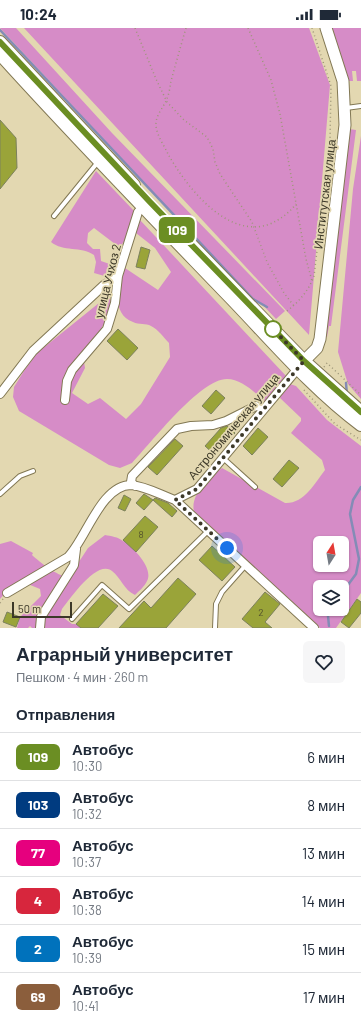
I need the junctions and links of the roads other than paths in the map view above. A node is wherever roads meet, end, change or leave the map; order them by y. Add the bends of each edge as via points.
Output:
1 (326, 28) edge
2 (0, 42) edge
3 (0, 54) edge
4 (361, 106) edge
5 (345, 108) junction
6 (99, 160) junction
7 (143, 207) junction
8 (54, 216) dead end
9 (118, 276) junction
10 (301, 364) junction
11 (0, 394) edge
12 (65, 400) dead end
13 (263, 408) junction
14 (361, 412) edge
15 (361, 425) edge
16 (222, 457) junction
17 (33, 471) dead end
18 (135, 486) junction
19 (255, 487) dead end
20 (0, 494) edge
21 (175, 500) junction
22 (208, 531) junction
23 (76, 549) junction
24 (245, 566) junction
25 (7, 593) dead end
26 (72, 619) dead end
27 (40, 628) edge
28 (215, 628) edge
29 (314, 628) edge

1 - 5 street, Институтская улица via 343,81
2 - 10 main road
3 - 6 main road
4 - 5 lane
5 - 10 street, Институтская улица via 320,339 317,348
6 - 7 main road
6 - 8 lane
7 - 9 street, улица Учхоз 2 via 138,212
7 - 10 main road
9 - 11 street via 104,285 33,351
9 - 12 street, улица Учхоз 2 via 115,303 107,329 72,370 67,381
10 - 13 street, Астрономическая улица
10 - 14 main road
10 - 15 main road via 344,412
13 - 16 street, Астрономическая улица
13 - 18 street via 256,406 213,425 184,426 177,429 132,476 131,482
16 - 19 lane
16 - 21 street, Астрономическая улица via 197,489
17 - 20 lane via 20,476
18 - 21 street
18 - 23 street via 119,487 112,492
21 - 22 street
22 - 24 street
22 - 26 lane via 129,609 102,585
23 - 25 street via 63,560
23 - 27 street via 74,565 41,616
24 - 28 lane via 222,592 216,604
24 - 29 street

